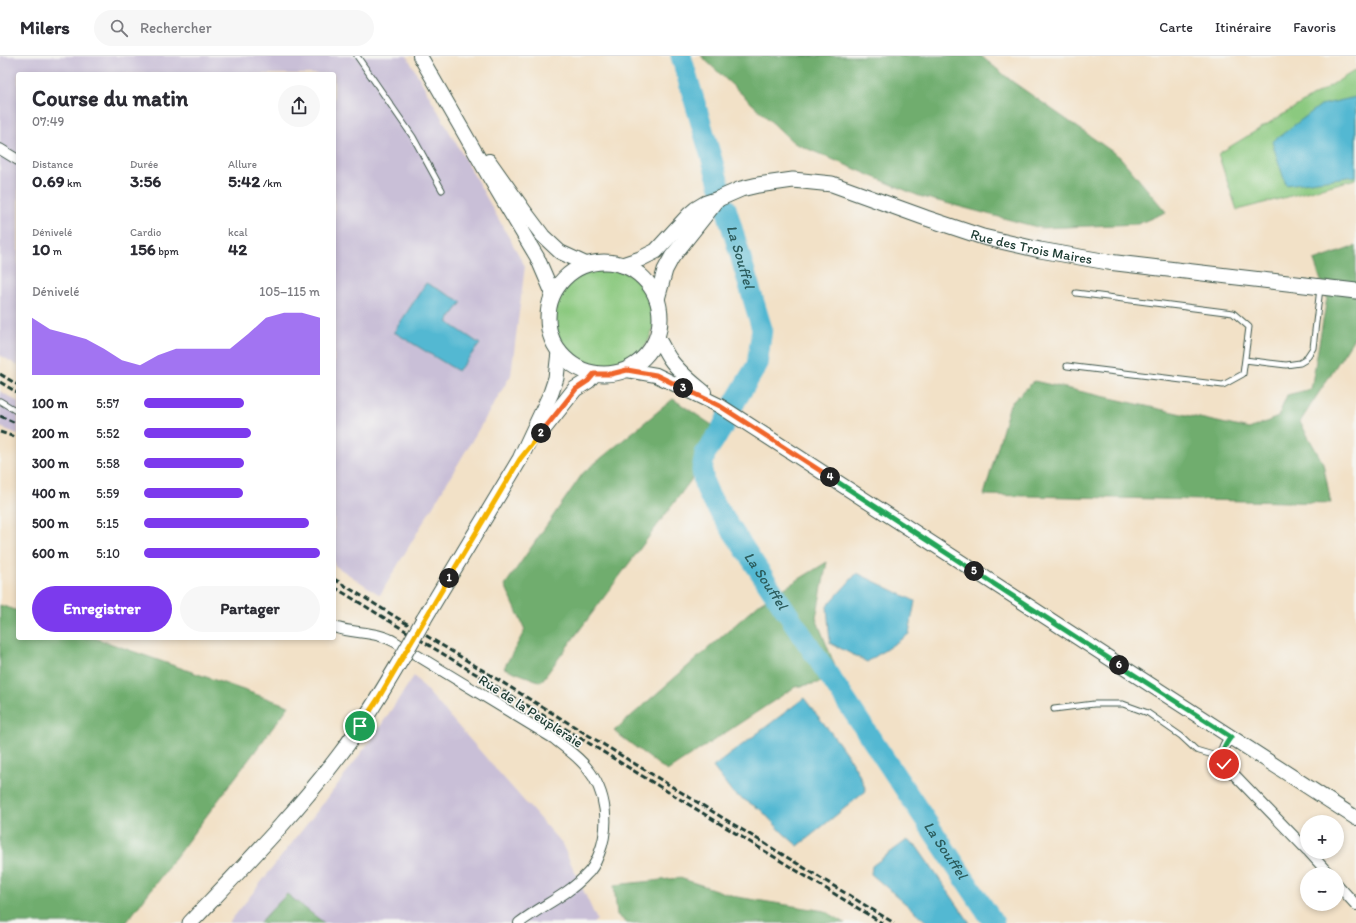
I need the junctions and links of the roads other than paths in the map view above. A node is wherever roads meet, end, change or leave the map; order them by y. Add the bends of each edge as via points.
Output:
1 (357, 56) edge
2 (420, 56) edge
3 (444, 96) junction
4 (0, 149) edge
5 (16, 159) edge
6 (442, 190) dead end
7 (718, 199) junction
8 (586, 264) junction
9 (622, 265) junction
10 (1320, 286) junction
11 (1356, 291) edge
12 (1076, 293) dead end
13 (553, 294) junction
14 (658, 300) junction
15 (657, 337) junction
16 (559, 352) junction
17 (1245, 360) junction
18 (1067, 366) dead end
19 (627, 370) junction
20 (594, 374) junction
21 (0, 401) edge
22 (720, 406) junction
23 (16, 411) edge
24 (520, 459) junction
25 (336, 628) edge
26 (1054, 709) dead end
27 (1231, 737) junction
28 (1222, 758) junction
29 (1356, 818) edge
30 (1300, 843) edge
31 (1315, 859) edge
32 (1322, 867) edge
33 (1344, 892) edge
34 (1356, 905) edge
35 (190, 923) edge
36 (519, 923) edge

1 - 6 lane via 413,137
2 - 3 main road
3 - 8 main road via 543,236 560,252
3 - 13 main road via 537,257
4 - 5 street
7 - 9 main road, Rue des Trois Maires via 692,212 656,251
7 - 10 main road, Rue des Trois Maires via 741,189 793,180 832,184 983,237 1040,250 1108,262
7 - 14 main road, Rue des Trois Maires via 672,257 665,270
8 - 9 main road via 604,261
8 - 13 main road via 566,276
9 - 14 main road via 644,278
10 - 11 main road, Rue des Trois Maires
10 - 17 lane via 1313,348 1305,360 1286,364
12 - 17 lane via 1234,312 1249,328
13 - 16 main road via 549,305 548,324 552,341
14 - 15 main road via 660,325
15 - 19 main road via 651,351
15 - 22 main road via 669,358
16 - 20 main road via 581,370
16 - 24 main road via 556,378 551,393
17 - 18 lane via 1243,374 1223,385
19 - 20 main road via 611,374
19 - 22 main road via 656,375
20 - 24 main road via 567,398
21 - 23 lane
22 - 27 main road
24 - 35 main road, bridge via 402,658 337,759 309,794
25 - 36 street, Rue de la Peupleraie via 382,636 395,642 553,738 576,756 596,781 606,815 606,831 595,863 577,884
26 - 28 lane via 1094,704 1123,704 1148,713 1182,736 1196,750
27 - 28 street via 1224,747
27 - 29 main road
28 - 30 street via 1224,764
31 - 32 street
33 - 34 street

